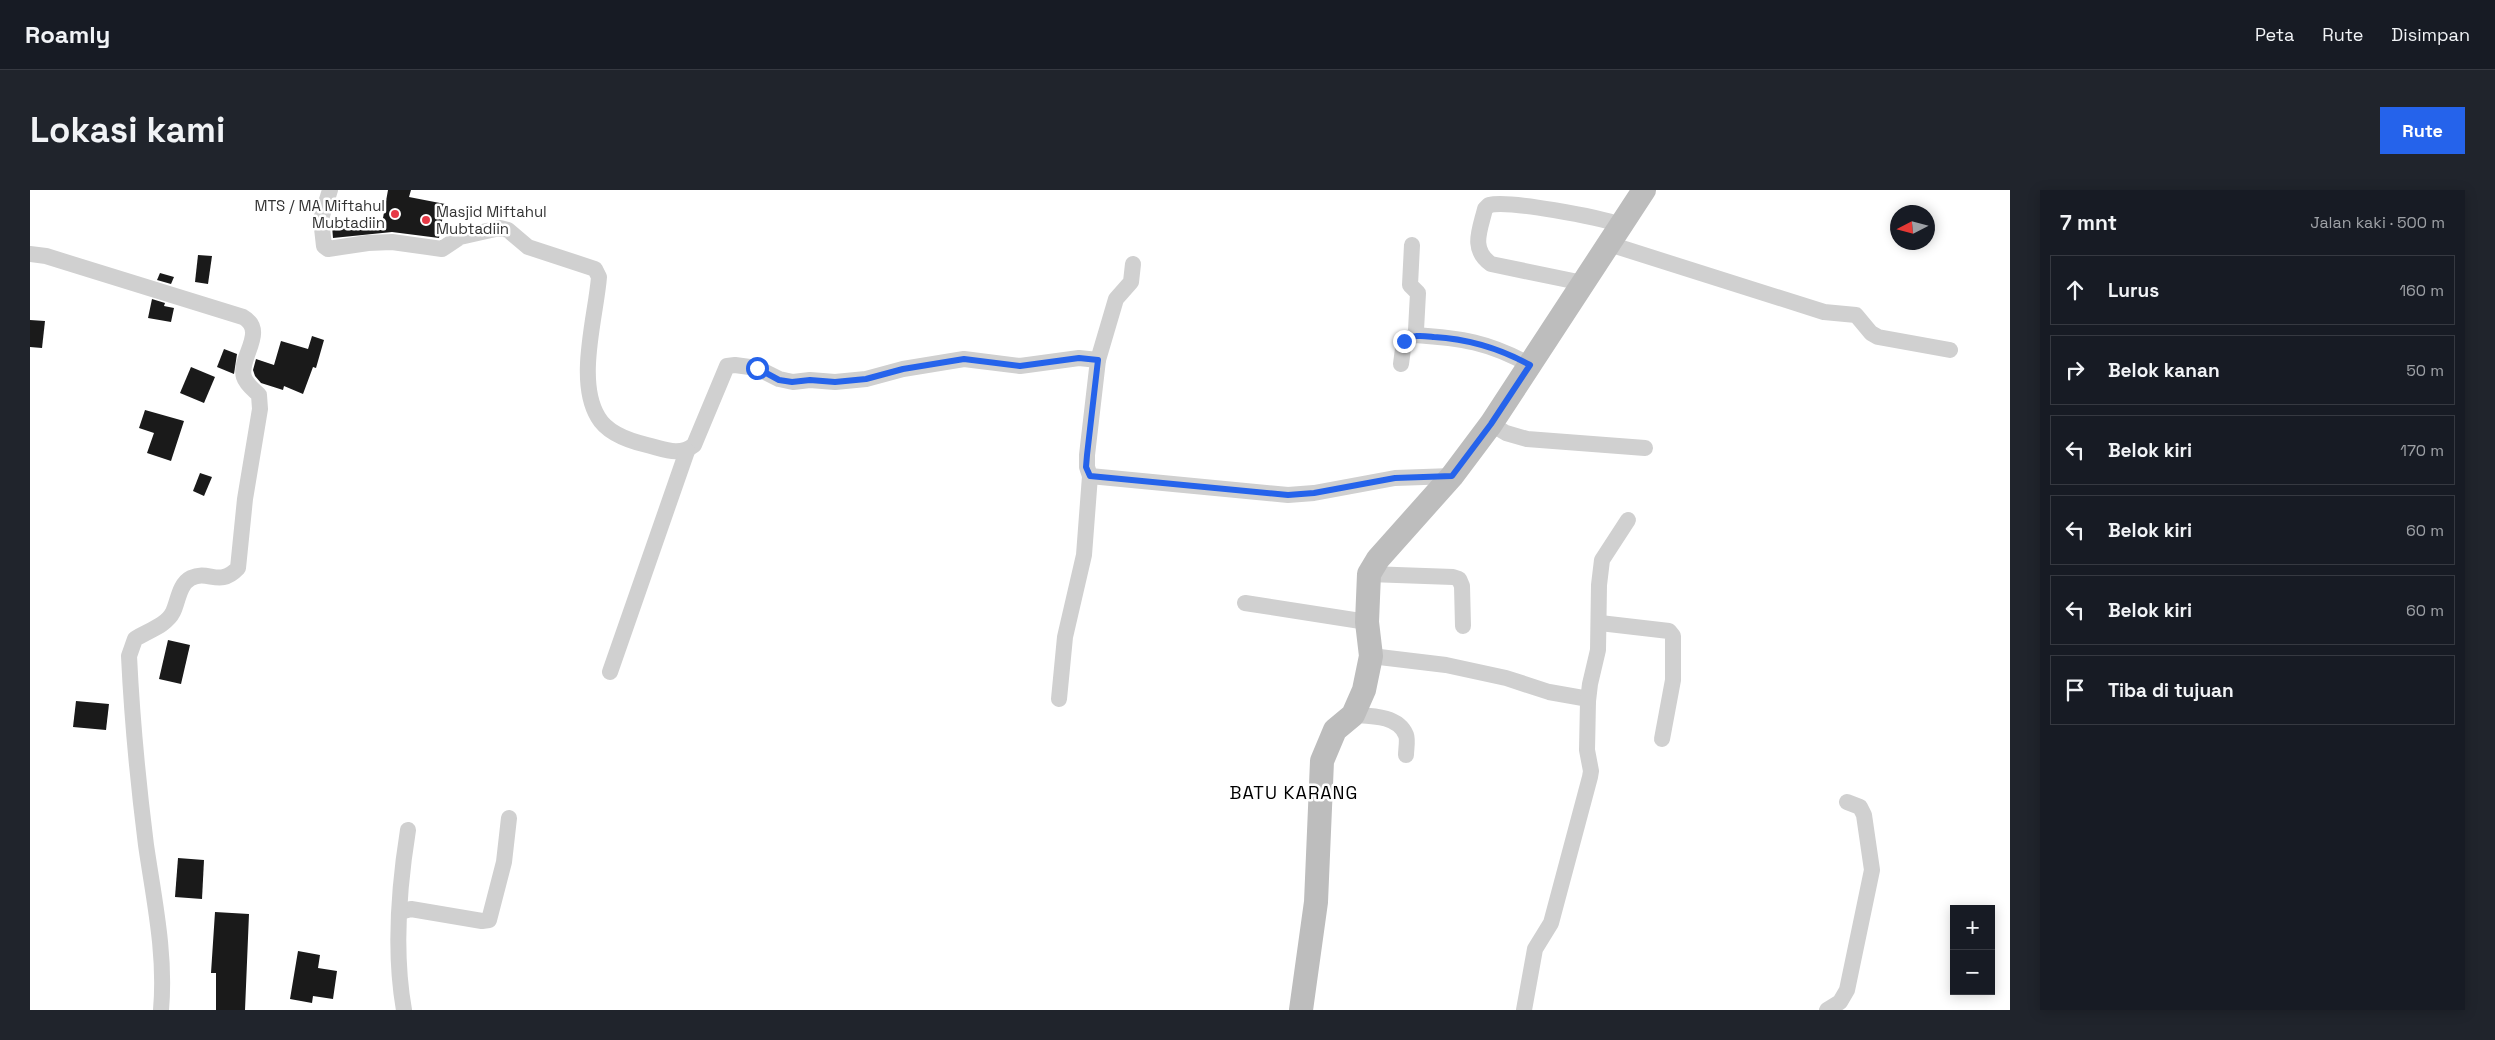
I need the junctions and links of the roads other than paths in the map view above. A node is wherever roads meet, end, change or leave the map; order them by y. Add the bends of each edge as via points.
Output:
1 (330, 190) edge
2 (1644, 190) edge
3 (1615, 235) junction
4 (1412, 245) dead end
5 (30, 254) edge
6 (1133, 264) dead end
7 (1583, 283) junction
8 (1415, 336) junction
9 (1950, 350) dead end
10 (1098, 360) junction
11 (1401, 364) dead end
12 (1530, 365) junction
13 (1491, 424) junction
14 (1645, 448) dead end
15 (686, 451) junction
16 (1090, 476) junction
17 (1452, 476) junction
18 (1628, 520) dead end
19 (1369, 574) junction
20 (1245, 603) dead end
21 (1367, 622) junction
22 (1600, 623) junction
23 (1463, 626) dead end
24 (1371, 656) junction
25 (610, 672) dead end
26 (1059, 699) dead end
27 (1588, 701) junction
28 (1353, 715) junction
29 (1662, 739) dead end
30 (1406, 755) dead end
31 (1847, 802) dead end
32 (509, 818) dead end
33 (408, 830) dead end
34 (400, 912) junction
35 (161, 1010) edge
36 (404, 1010) edge
37 (1301, 1010) edge
38 (1524, 1010) edge
39 (1826, 1010) edge

1 - 15 street via 322,220 324,246 328,249 392,242 442,249 460,237 500,228 508,230 528,247 595,269 599,277 588,386 598,418 607,428 632,441 677,453
2 - 3 street
3 - 7 street
3 - 7 street via 1593,217 1495,203 1485,209 1477,242 1478,252 1485,260 1491,264
3 - 9 street via 1824,312 1856,315 1878,337
4 - 8 street via 1410,285 1418,293
5 - 35 street via 46,256 243,317 253,328 253,339 243,370 244,379 259,394 260,409 245,499 238,568 230,576 219,579 191,578 183,585 173,613 165,622 135,639 129,656 137,774 159,925 164,981
6 - 10 street via 1131,282 1116,299
7 - 12 street
8 - 11 street via 1404,341
8 - 12 street via 1470,340 1508,352
10 - 15 street via 1079,358 1020,366 964,359 835,382 792,382 779,380 757,368 727,366 694,445
10 - 16 street via 1086,467
12 - 13 street
13 - 14 street via 1506,433 1527,439
13 - 17 street
15 - 25 street
16 - 17 street via 1288,495 1395,478
16 - 26 street via 1084,555 1065,636
17 - 19 street via 1378,559
18 - 22 street via 1602,560
19 - 21 street
19 - 23 street via 1459,579
20 - 21 street
21 - 24 street
22 - 27 street
22 - 29 street via 1669,631 1673,636 1673,680
24 - 27 street via 1446,665
24 - 28 street via 1364,690
27 - 38 street via 1590,777 1551,924 1535,949
28 - 30 street via 1397,723 1406,735
28 - 37 street via 1335,730 1322,761 1316,902
31 - 39 street via 1860,808 1864,815 1872,870 1847,990 1840,1002
32 - 34 street via 504,862 489,920 411,909
33 - 34 street
34 - 36 street via 400,991

